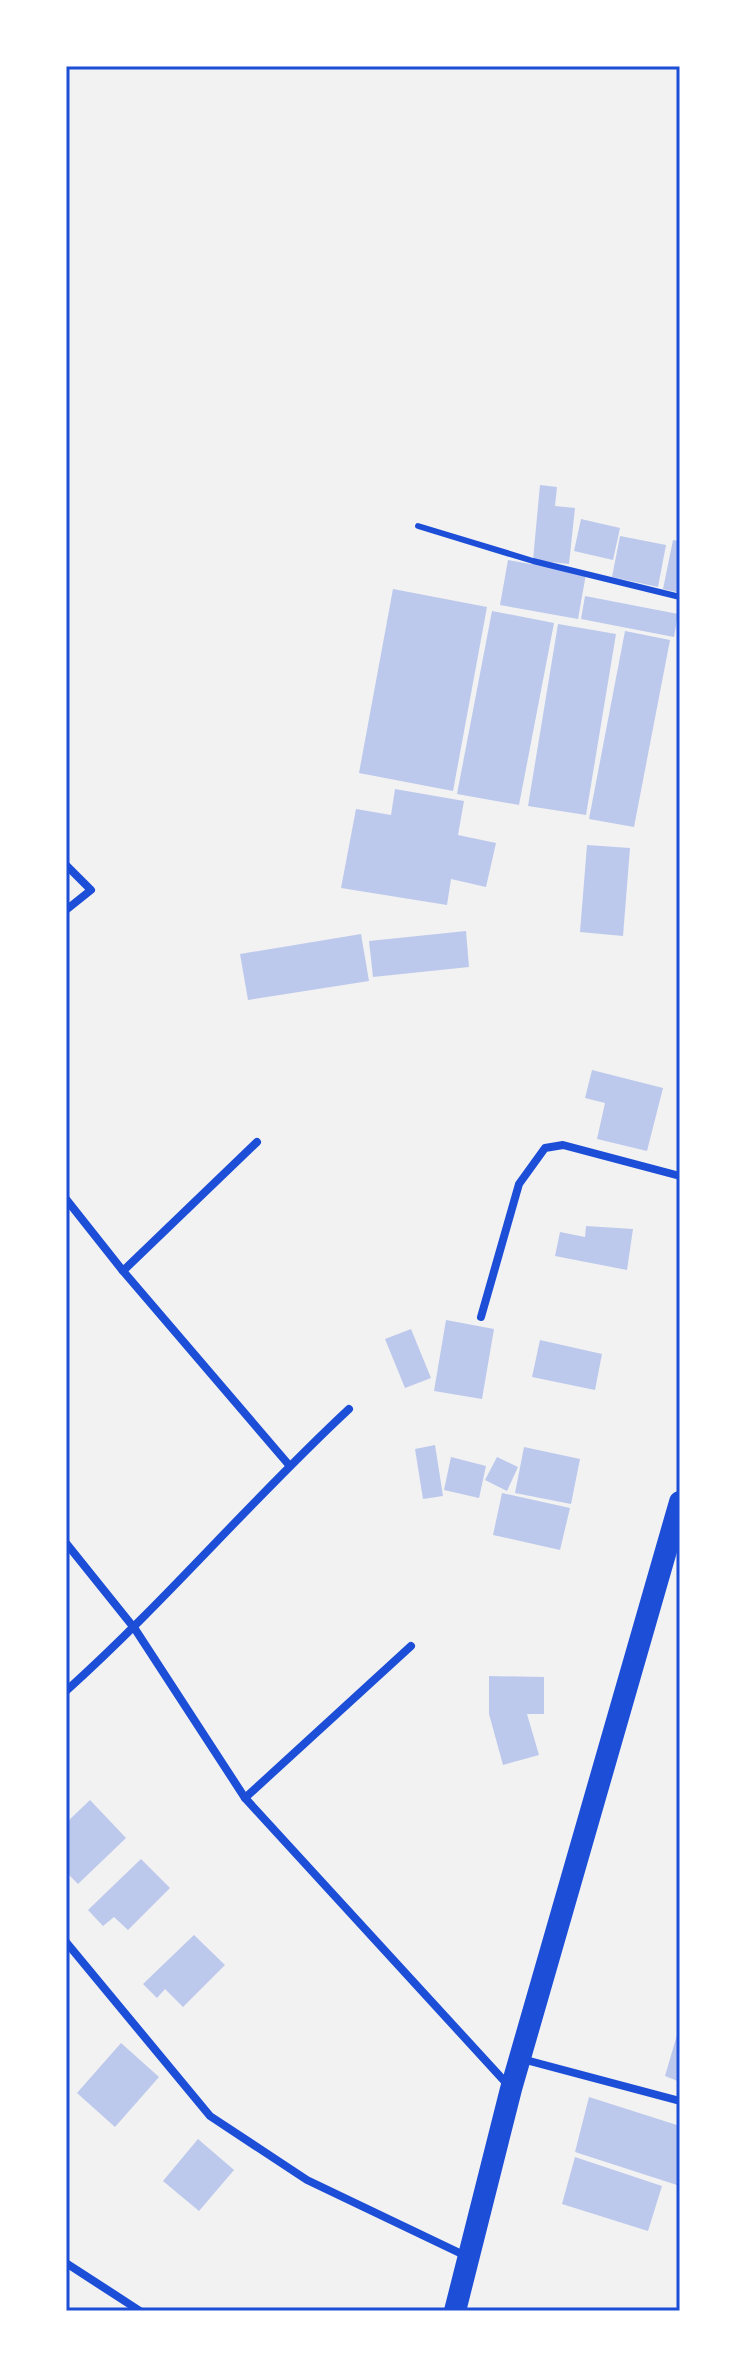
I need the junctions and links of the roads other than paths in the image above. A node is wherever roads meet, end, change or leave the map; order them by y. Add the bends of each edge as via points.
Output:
1 (418, 526) dead end
2 (680, 597) edge
3 (66, 865) edge
4 (66, 910) edge
5 (257, 1142) dead end
6 (680, 1176) edge
7 (66, 1199) edge
8 (123, 1271) junction
9 (481, 1317) dead end
10 (349, 1409) dead end
11 (289, 1465) junction
12 (680, 1502) edge
13 (66, 1543) edge
14 (135, 1629) junction
15 (411, 1646) dead end
16 (66, 1691) edge
17 (245, 1798) junction
18 (66, 1942) edge
19 (521, 2058) junction
20 (511, 2089) junction
21 (680, 2101) edge
22 (471, 2258) junction
23 (66, 2263) edge
24 (140, 2311) edge
25 (455, 2311) edge

1 - 2 lane
3 - 4 street via 91,890
5 - 8 street
6 - 9 street via 563,1145 545,1148 519,1184
7 - 8 street
8 - 11 street
10 - 11 street
11 - 14 street
12 - 19 highway
13 - 14 street
14 - 16 street
14 - 17 street
15 - 17 street
17 - 20 street
18 - 22 street via 210,2116 307,2180
19 - 20 highway
19 - 21 street
20 - 22 highway
22 - 25 highway
23 - 24 street

